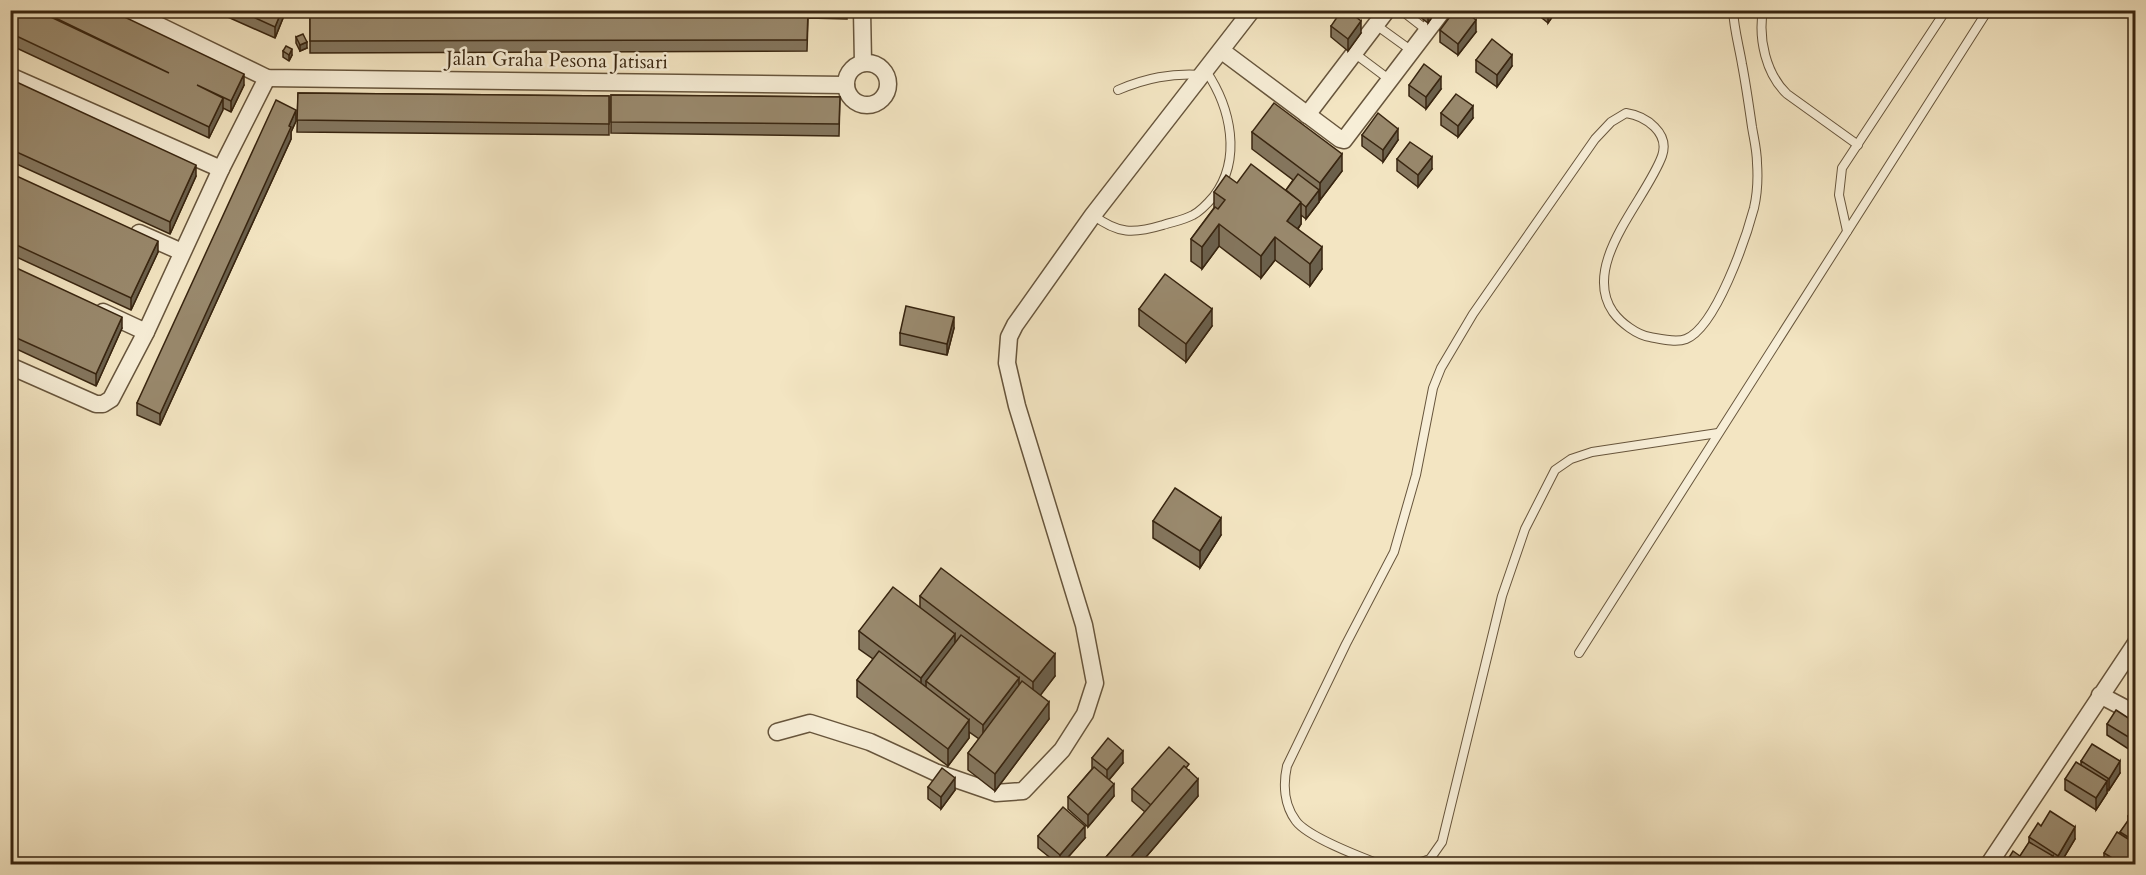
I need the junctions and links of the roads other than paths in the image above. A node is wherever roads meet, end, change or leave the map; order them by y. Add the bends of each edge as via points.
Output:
1 (127, 10) edge
2 (862, 10) edge
3 (1252, 10) edge
4 (1387, 10) edge
5 (1401, 10) edge
6 (1443, 10) edge
7 (1733, 10) edge
8 (1763, 10) edge
9 (1946, 10) edge
10 (1988, 10) edge
11 (1376, 25) junction
12 (1428, 31) junction
13 (1222, 51) junction
14 (1412, 51) junction
15 (1354, 53) junction
16 (863, 63) junction
17 (1204, 73) junction
18 (10, 76) edge
19 (267, 78) junction
20 (1390, 80) junction
21 (846, 84) junction
22 (1118, 90) dead end
23 (1307, 115) junction
24 (1858, 145) junction
25 (221, 169) junction
26 (1094, 215) junction
27 (129, 228) edge
28 (1847, 231) junction
29 (182, 252) junction
30 (83, 303) edge
31 (146, 332) junction
32 (10, 366) edge
33 (1718, 433) junction
34 (2136, 644) edge
35 (1579, 653) dead end
36 (2100, 695) junction
37 (2136, 714) edge
38 (777, 732) dead end
39 (1379, 864) edge
40 (1416, 864) edge
41 (1989, 864) edge

1 - 19 street, Jalan Graha Pesona Jatisari
2 - 16 street
3 - 13 street
4 - 11 street
5 - 12 lane
6 - 12 street
7 - 39 lane via 1757,162 1754,206 1721,297 1702,326 1679,340 1645,336 1619,320 1607,303 1605,268 1629,213 1663,154 1663,142 1653,125 1626,113 1595,139 1473,314 1441,368 1394,552 1284,779 1296,822 1350,853
8 - 24 lane via 1766,59 1778,85
9 - 24 lane
10 - 28 lane
11 - 14 lane
11 - 15 street
12 - 14 street
13 - 17 street
13 - 23 street
14 - 20 street
15 - 20 lane
15 - 23 street
16 - 21 street via 850,70
16 - 21 street via 884,69 889,83 884,97 871,105 857,103
17 - 22 lane via 1160,76
17 - 26 street
17 - 26 lane via 1216,84 1228,117 1231,159 1221,186 1208,203 1193,215 1134,231 1108,227
18 - 25 street
19 - 21 street, Jalan Graha Pesona Jatisari
19 - 25 street
20 - 23 street via 1344,140
24 - 28 lane via 1842,168 1839,195
25 - 29 street
26 - 38 street via 1016,325 1006,363 1084,625 1095,682 1085,714 1062,750 1023,791 996,793 935,772 870,742 810,723
27 - 29 street
28 - 33 lane
29 - 31 street
30 - 31 street
31 - 32 street via 111,399 103,404
33 - 35 lane
33 - 40 lane via 1592,452 1555,470 1525,529 1502,596 1442,842 1430,859
34 - 36 street
36 - 37 street
36 - 41 street

